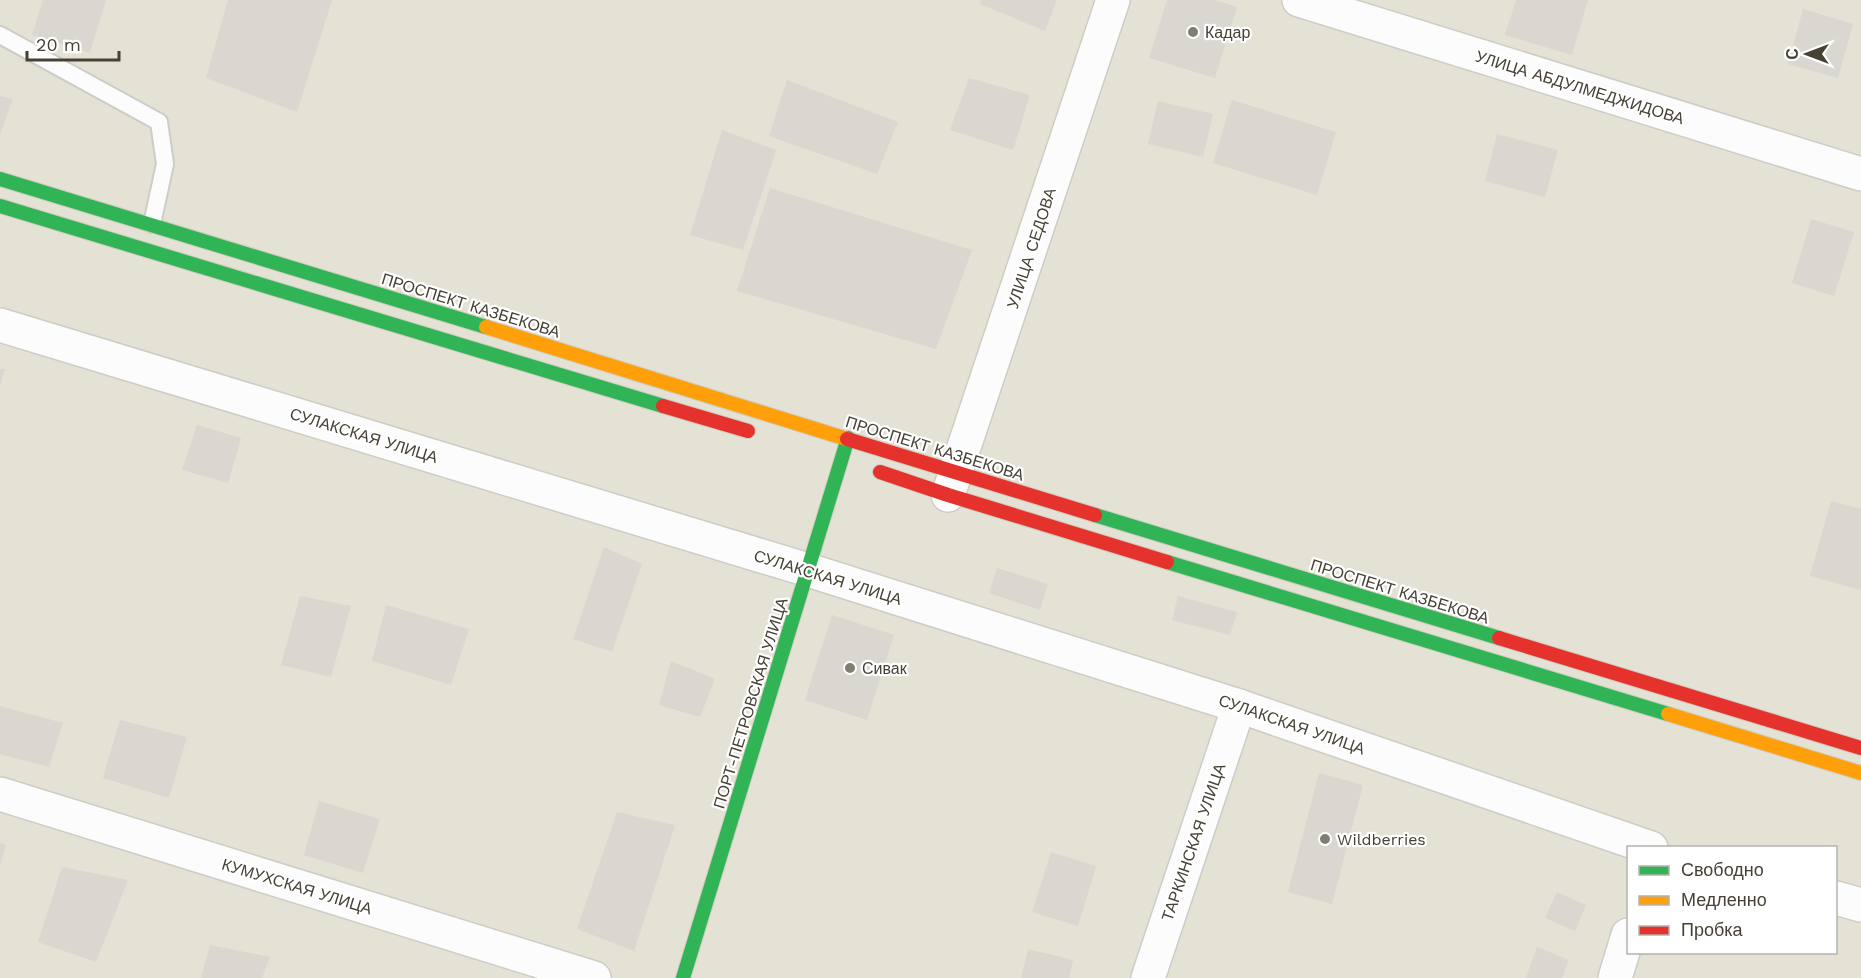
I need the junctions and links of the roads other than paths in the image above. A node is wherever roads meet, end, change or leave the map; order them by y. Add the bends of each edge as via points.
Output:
1 (1113, 0) edge
2 (1299, 0) edge
3 (0, 35) edge
4 (1861, 174) edge
5 (0, 179) edge
6 (0, 206) edge
7 (152, 224) junction
8 (0, 325) edge
9 (762, 435) dead end
10 (848, 438) junction
11 (847, 461) junction
12 (952, 484) junction
13 (808, 570) junction
14 (1239, 706) junction
15 (1861, 748) edge
16 (1861, 773) edge
17 (0, 794) edge
18 (1645, 846) edge
19 (1837, 898) edge
20 (1861, 905) edge
21 (1627, 941) edge
22 (594, 978) edge
23 (683, 978) edge
24 (1148, 978) edge
25 (1615, 978) edge

1 - 12 street, УЛИЦА СЕДОВА
2 - 4 street, УЛИЦА АБДУЛМЕДЖИДОВА
3 - 7 lane via 159,122 165,164
5 - 7 main road, ПРОСПЕКТ КАЗБЕКОВА
6 - 9 main road
7 - 10 main road, ПРОСПЕКТ КАЗБЕКОВА
8 - 13 street, СУЛАКСКАЯ УЛИЦА
10 - 11 main road, ПОРТ-ПЕТРОВСКАЯ УЛИЦА
10 - 12 main road, ПРОСПЕКТ КАЗБЕКОВА
11 - 12 main road, ПРОСПЕКТ КАЗБЕКОВА
11 - 13 main road, ПОРТ-ПЕТРОВСКАЯ УЛИЦА
12 - 15 main road, ПРОСПЕКТ КАЗБЕКОВА
12 - 16 main road, ПРОСПЕКТ КАЗБЕКОВА
13 - 14 street, СУЛАКСКАЯ УЛИЦА
13 - 23 main road, ПОРТ-ПЕТРОВСКАЯ УЛИЦА
14 - 18 street, СУЛАКСКАЯ УЛИЦА
14 - 24 street, ТАРКИНСКАЯ УЛИЦА
17 - 22 street, КУМУХСКАЯ УЛИЦА
19 - 20 street
21 - 25 street

